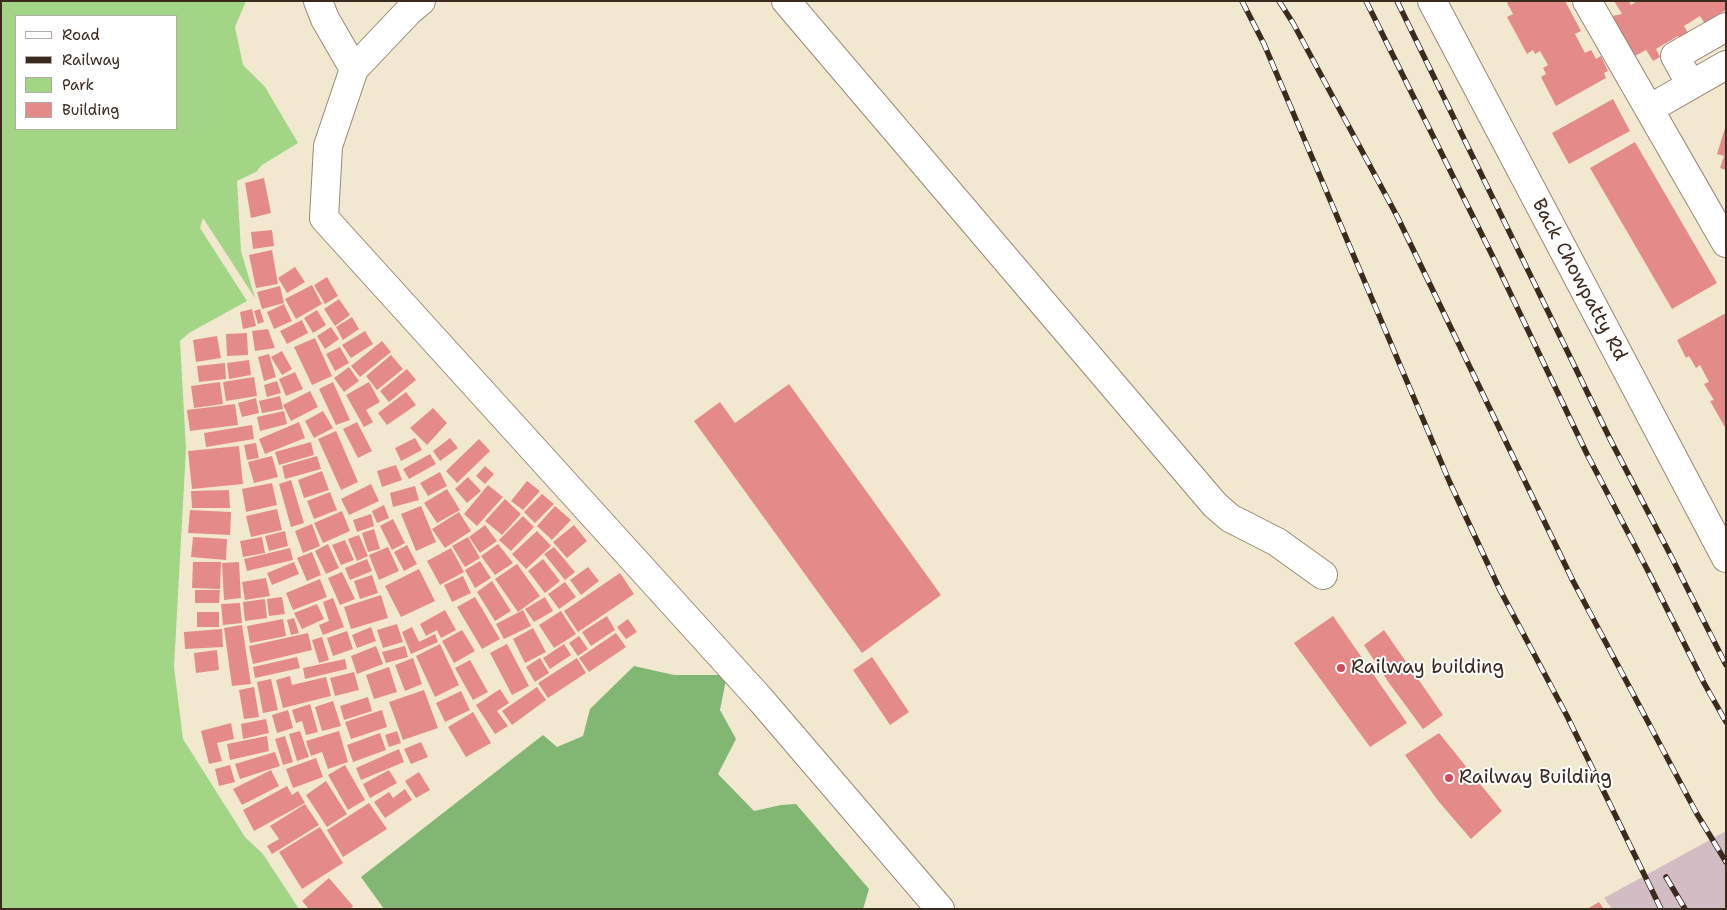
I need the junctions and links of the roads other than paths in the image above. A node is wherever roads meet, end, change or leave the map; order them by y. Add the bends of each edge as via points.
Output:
1 (318, 1) edge
2 (421, 1) edge
3 (786, 1) edge
4 (1432, 1) edge
5 (1588, 1) edge
6 (1726, 27) edge
7 (1726, 65) edge
8 (354, 69) junction
9 (1691, 85) junction
10 (1648, 109) junction
11 (1726, 243) edge
12 (1726, 558) edge
13 (1323, 574) dead end
14 (940, 909) edge

1 - 8 street
2 - 8 street
3 - 13 street via 1215,506 1230,518 1277,542
4 - 12 street, Back Chowpatty Rd
5 - 10 street
6 - 9 street via 1675,56
7 - 9 street
8 - 14 street via 328,146 324,218 761,700
9 - 10 street
10 - 11 street

